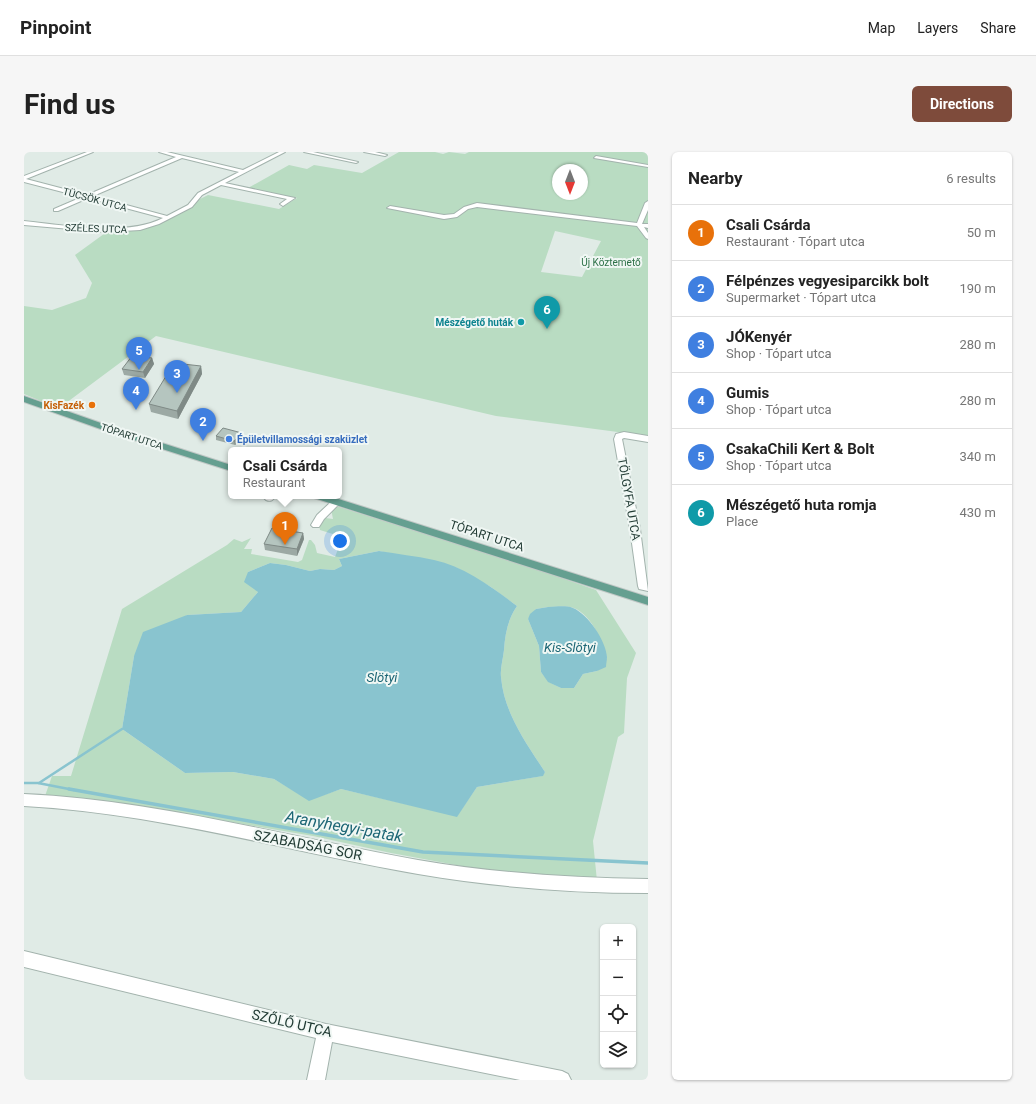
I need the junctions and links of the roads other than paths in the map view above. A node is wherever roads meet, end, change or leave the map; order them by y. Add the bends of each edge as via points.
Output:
1 (90, 152) edge
2 (160, 152) edge
3 (266, 152) edge
4 (306, 152) edge
5 (366, 152) edge
6 (281, 153) edge
7 (385, 155) dead end
8 (181, 157) junction
9 (596, 157) dead end
10 (356, 162) dead end
11 (648, 166) edge
12 (244, 172) junction
13 (24, 179) edge
14 (222, 184) junction
15 (88, 197) junction
16 (648, 203) edge
17 (283, 204) dead end
18 (390, 208) dead end
19 (56, 210) dead end
20 (166, 217) junction
21 (24, 223) edge
22 (640, 225) junction
23 (648, 226) edge
24 (648, 237) edge
25 (28, 401) edge
26 (648, 439) edge
27 (228, 467) edge
28 (327, 499) edge
29 (336, 502) junction
30 (316, 525) dead end
31 (646, 586) edge
32 (648, 601) edge
33 (24, 800) edge
34 (648, 886) edge
35 (24, 959) edge
36 (326, 1032) junction
37 (316, 1080) edge
38 (562, 1080) edge

1 - 13 street
2 - 8 street
3 - 6 street
4 - 10 street
5 - 7 street
6 - 12 street, SZÉLES UTCA
8 - 12 street
8 - 15 street
9 - 11 street
12 - 14 street, SZÉLES UTCA
13 - 15 street, TÜCSÖK UTCA
14 - 17 street via 292,198
14 - 20 street, SZÉLES UTCA via 200,194 190,206
15 - 19 street
15 - 20 street, TÜCSÖK UTCA
16 - 22 street
18 - 22 street via 444,217 455,216 466,208 477,205
20 - 21 street, SZÉLES UTCA via 150,225 105,230
22 - 23 street
22 - 24 street
25 - 27 main road, TÓPART UTCA
26 - 31 street, TÖLGYFA UTCA via 619,436
28 - 29 main road, TÓPART UTCA
29 - 30 street via 320,517
29 - 32 main road, TÓPART UTCA
33 - 34 street, SZABADSÁG SOR via 163,816 463,874 593,886
35 - 36 street, SZŐLŐ UTCA
36 - 37 street
36 - 38 street, SZŐLŐ UTCA

